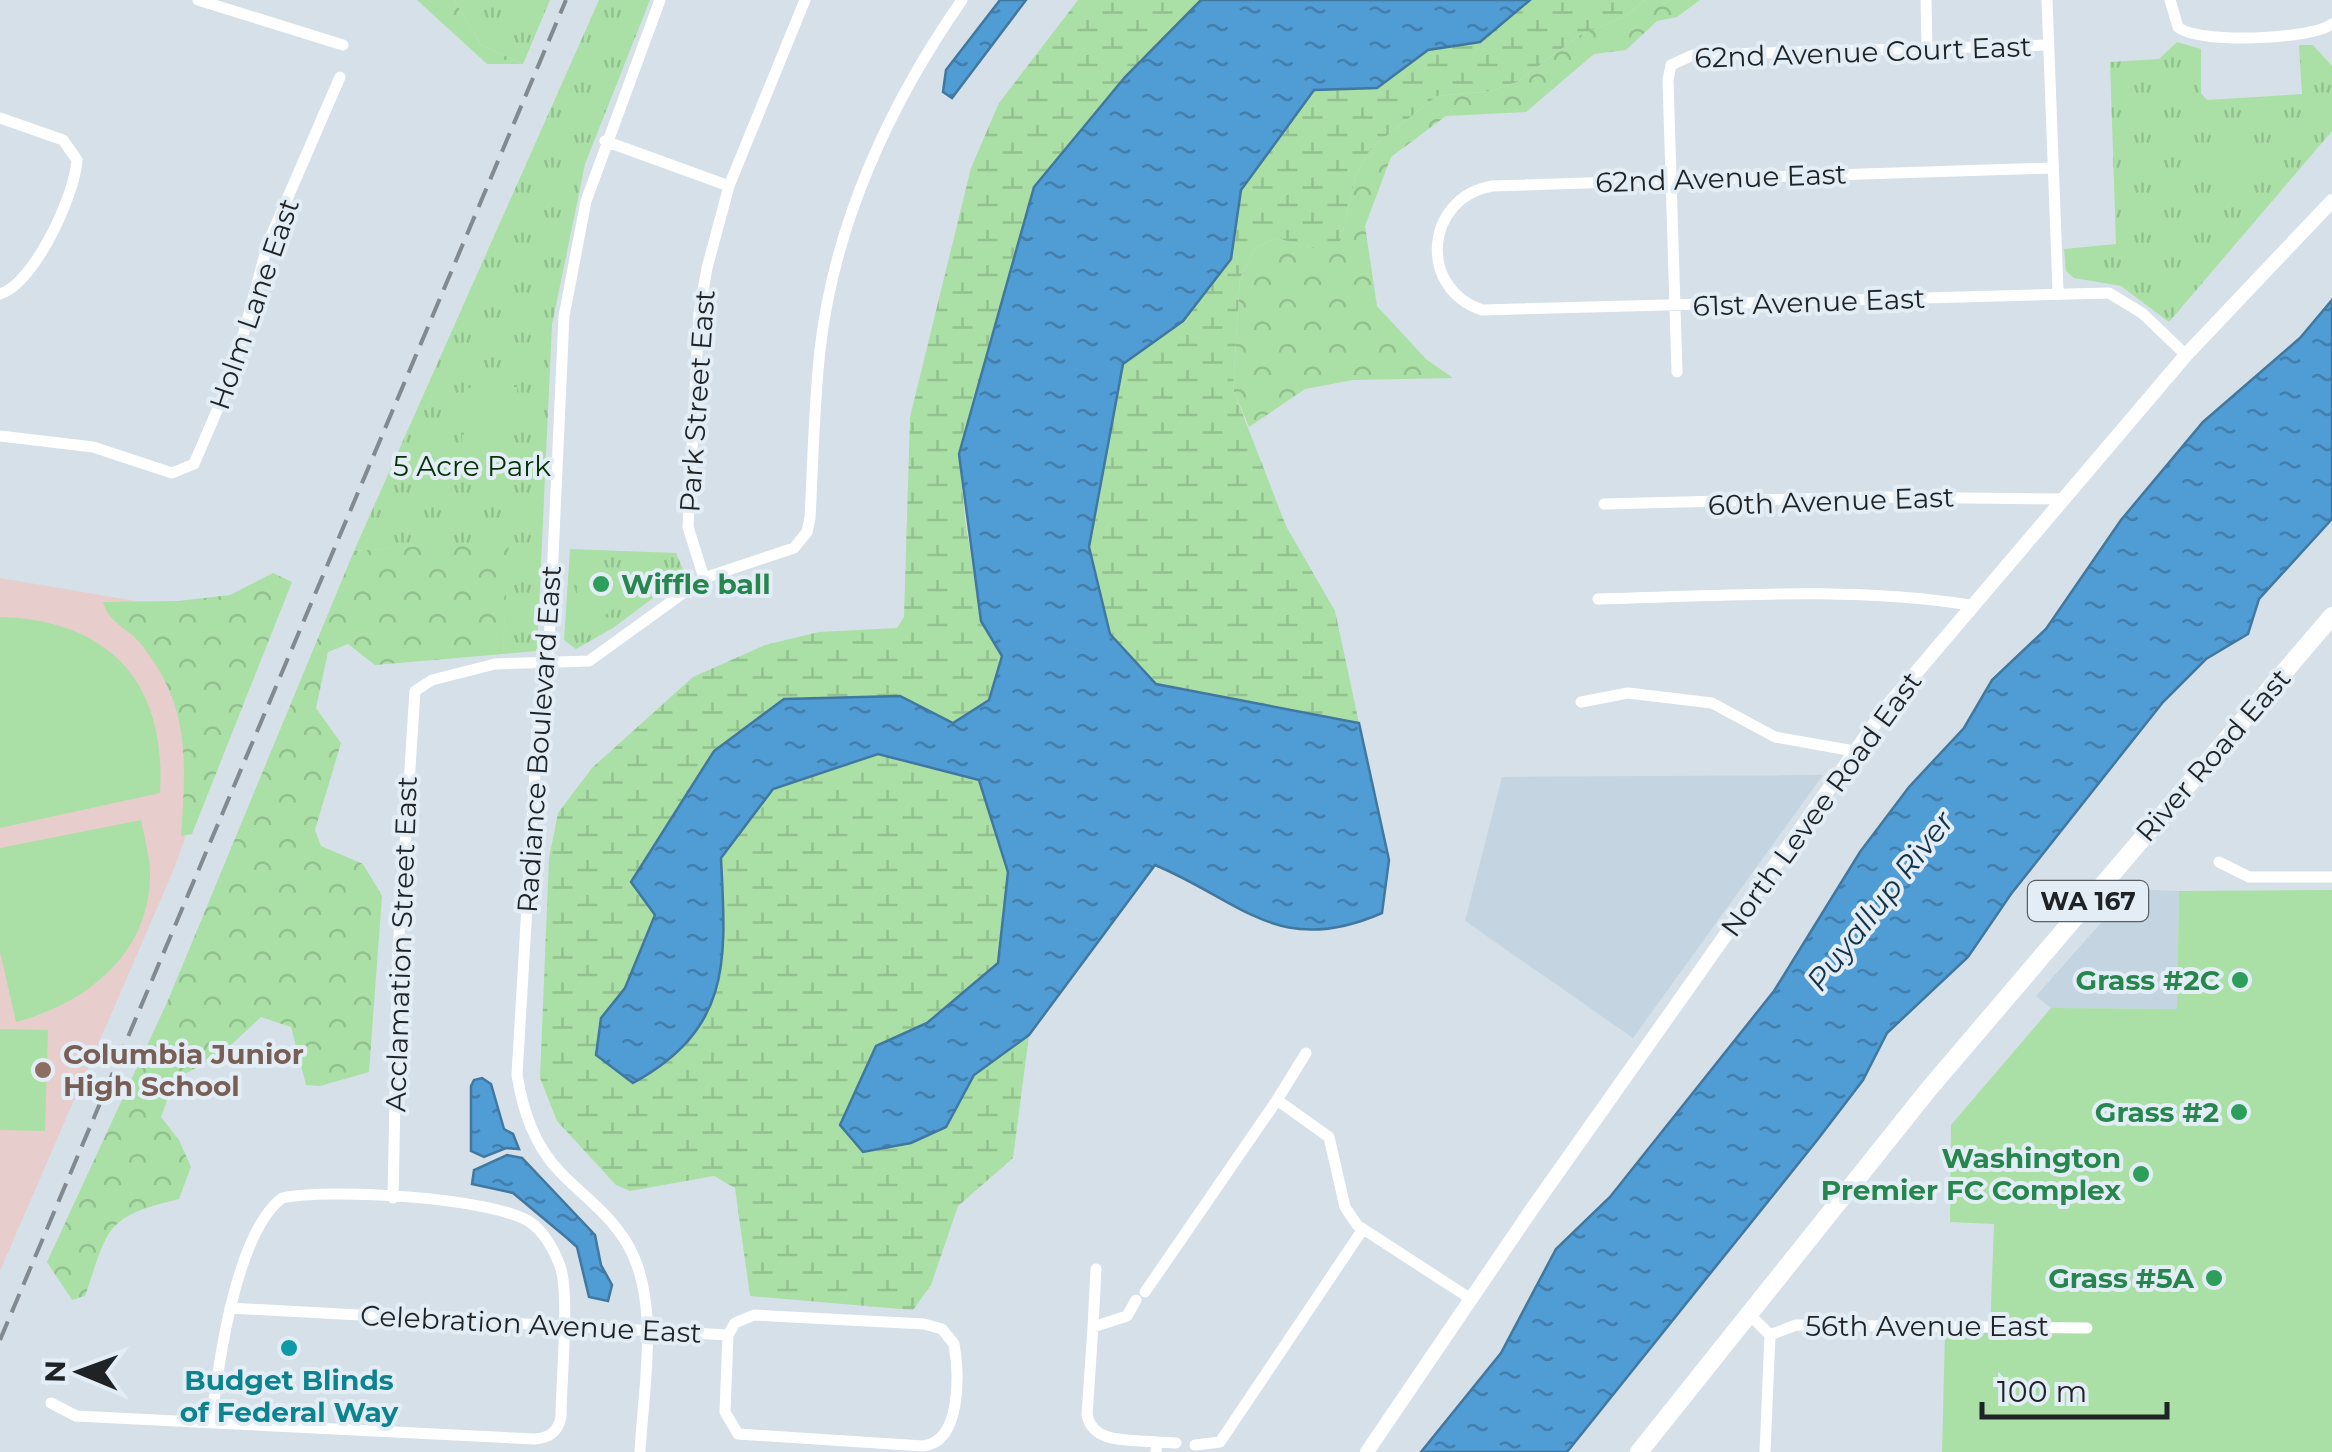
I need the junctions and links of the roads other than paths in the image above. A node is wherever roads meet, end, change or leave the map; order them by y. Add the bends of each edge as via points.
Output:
1 (198, 0) edge
2 (660, 0) edge
3 (805, 0) edge
4 (962, 0) edge
5 (1926, 0) edge
6 (2048, 0) edge
7 (2170, 0) edge
8 (2332, 24) edge
9 (343, 45) dead end
10 (2048, 46) junction
11 (1927, 47) junction
12 (340, 77) dead end
13 (0, 118) edge
14 (605, 142) junction
15 (2052, 168) junction
16 (1673, 179) junction
17 (728, 186) junction
18 (2332, 201) edge
19 (1436, 259) joint
20 (2058, 291) junction
21 (0, 294) edge
22 (1676, 308) junction
23 (2186, 354) junction
24 (1677, 372) dead end
25 (0, 436) edge
26 (2059, 499) junction
27 (1604, 504) dead end
28 (704, 578) junction
29 (1598, 599) dead end
30 (1970, 605) junction
31 (2332, 616) edge
32 (548, 666) junction
33 (1582, 702) dead end
34 (1854, 751) junction
35 (2219, 862) dead end
36 (2332, 877) edge
37 (1306, 1054) dead end
38 (1276, 1100) junction
39 (393, 1198) junction
40 (1363, 1229) junction
41 (1096, 1269) dead end
42 (1471, 1299) junction
43 (230, 1308) junction
44 (1747, 1312) junction
45 (562, 1326) junction
46 (1093, 1327) junction
47 (2087, 1328) dead end
48 (645, 1329) junction
49 (728, 1335) junction
50 (1770, 1335) junction
51 (50, 1402) dead end
52 (211, 1423) junction
53 (1176, 1443) dead end
54 (1195, 1445) dead end
55 (1157, 1447) edge
56 (872, 1448) edge
57 (640, 1452) edge
58 (1367, 1452) edge
59 (1639, 1452) edge
60 (1765, 1452) edge

1 - 9 street
2 - 14 street, Radiance Boulevard East
3 - 17 street, Park Street East
4 - 28 street via 904,90 846,230 820,350 810,518 802,541
5 - 11 street
6 - 10 street
7 - 8 street via 2184,33 2207,38 2302,34
10 - 11 street, 62nd Avenue Court East
10 - 15 street
11 - 16 street, 62nd Avenue Court East via 1678,60 1668,80
12 - 25 street, Holm Lane East via 268,243 199,457 185,470 162,470 93,447
13 - 21 street via 66,142 77,165 35,265 18,286
14 - 17 street
14 - 32 street, Radiance Boulevard East via 564,316
15 - 16 street, 62nd Avenue East
15 - 20 street
16 - 19 street, 62nd Avenue East via 1477,189 1448,210
16 - 22 street
17 - 28 street, Park Street East via 700,313 688,528
18 - 23 street, North Levee Road East
19 - 22 street, 61st Avenue East via 1453,293 1482,310
20 - 22 street, 61st Avenue East
20 - 23 street, 61st Avenue East via 2125,300
22 - 24 street
23 - 26 street, North Levee Road East
26 - 27 street, 60th Avenue East
26 - 30 street, North Levee Road East
28 - 32 street via 589,661
29 - 30 street via 1838,596
30 - 34 street, North Levee Road East
31 - 44 main road, River Road East / WA 167 via 1940,1074
32 - 39 street, Acclamation Street East via 495,664 414,690 398,952
32 - 48 street, Radiance Boulevard East via 536,738 516,1075 541,1149 630,1248 645,1299
33 - 34 street via 1628,694 1712,704 1775,737
34 - 42 street, North Levee Road East
35 - 36 street via 2249,878
37 - 38 street
38 - 40 street via 1329,1137 1344,1207
38 - 46 street via 1127,1316
39 - 43 street via 282,1198 269,1210
39 - 45 street via 491,1206 530,1222 561,1268
40 - 42 street
40 - 54 street via 1220,1442
41 - 46 street
42 - 58 street, North Levee Road East
43 - 45 street, Celebration Avenue East
43 - 52 street
44 - 50 street
44 - 59 main road, River Road East / WA 167
45 - 48 street, Celebration Avenue East
45 - 52 street via 561,1418 552,1433 535,1439
46 - 55 street via 1090,1428 1098,1436
47 - 50 street, 56th Avenue East via 1796,1324
48 - 49 street, Celebration Avenue East
48 - 57 street, Radiance Boulevard East
49 - 56 street via 725,1412 733,1430 749,1438
49 - 56 street, Celebration Avenue East via 736,1322 754,1314 942,1330 956,1353 952,1420 941,1440
50 - 60 street
51 - 52 street via 76,1416
53 - 55 street

